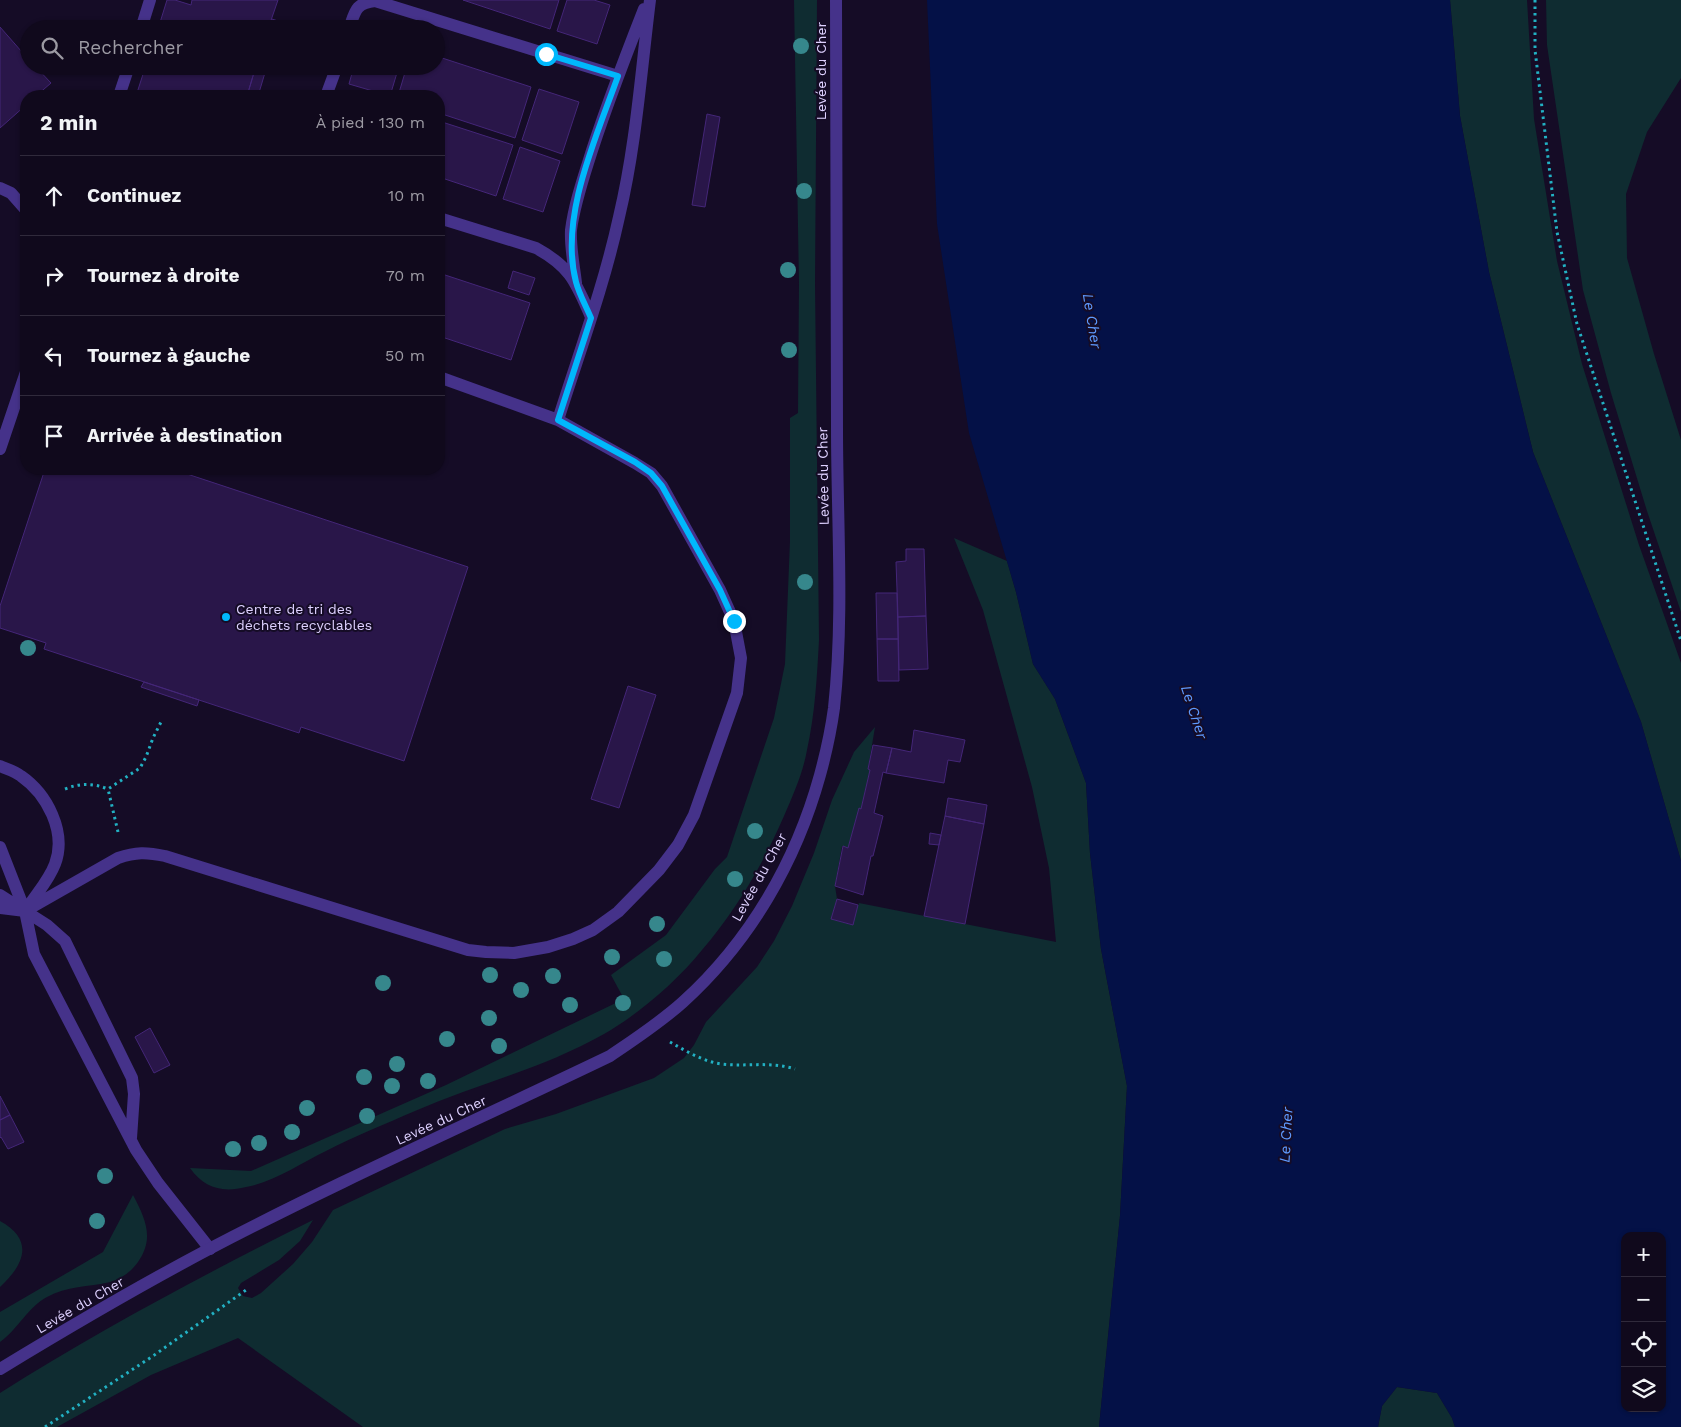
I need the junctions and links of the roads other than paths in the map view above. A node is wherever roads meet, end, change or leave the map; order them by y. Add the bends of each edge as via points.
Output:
1 (150, 0) edge
2 (649, 0) edge
3 (836, 0) edge
4 (364, 1) edge
5 (144, 20) edge
6 (353, 20) edge
7 (437, 20) edge
8 (445, 23) edge
9 (126, 75) edge
10 (333, 75) edge
11 (618, 76) junction
12 (121, 90) edge
13 (328, 90) edge
14 (0, 188) edge
15 (20, 204) edge
16 (445, 220) edge
17 (576, 283) junction
18 (591, 318) junction
19 (445, 379) edge
20 (20, 390) edge
21 (558, 420) junction
22 (0, 448) edge
23 (0, 766) edge
24 (0, 848) edge
25 (0, 895) edge
26 (0, 908) edge
27 (25, 911) junction
28 (130, 1139) junction
29 (210, 1249) junction
30 (0, 1369) edge

1 - 5 street
2 - 11 street
2 - 18 street via 631,157 620,217
3 - 29 street, Levée du Cher via 840,594 834,711 814,795 780,876 737,944 712,972 682,1002 610,1056
4 - 6 street
4 - 7 street via 375,1
8 - 11 street
9 - 12 street
10 - 13 street
11 - 17 street via 578,195 571,230
14 - 15 street
16 - 17 street via 536,248 564,266
17 - 18 street
18 - 21 street
19 - 21 street
20 - 22 street
21 - 27 street via 635,462 662,486 720,590 734,621 740,658 737,693 694,815 678,845 659,870 618,912 593,930 548,947 514,953 468,950 146,852 118,858
23 - 27 street via 20,774 45,800 54,819 59,842 55,863 46,882
24 - 27 street
25 - 27 street
26 - 27 street
27 - 28 street via 34,954
27 - 28 street via 65,941 128,1068 134,1094
28 - 29 street via 158,1183
29 - 30 street, Levée du Cher

